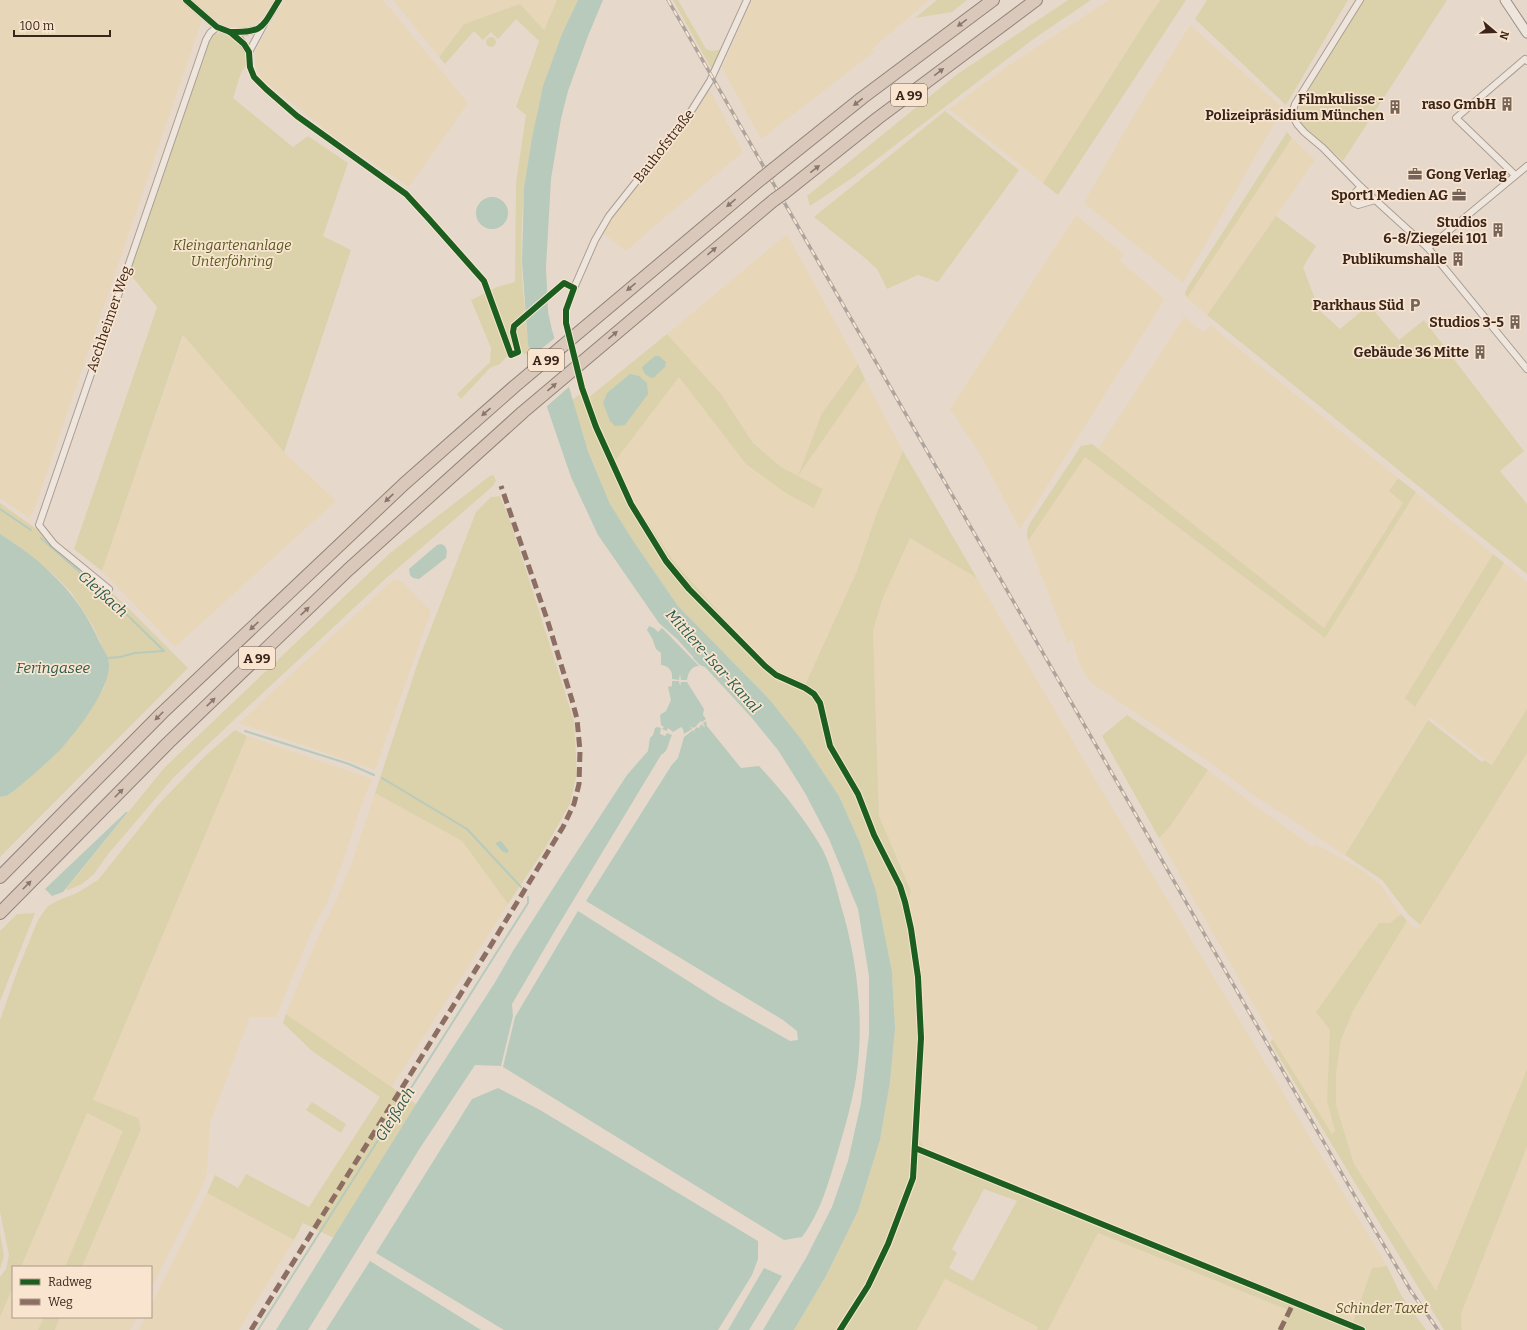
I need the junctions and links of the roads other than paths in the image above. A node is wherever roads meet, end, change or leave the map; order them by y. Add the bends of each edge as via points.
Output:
1 (186, 0) edge
2 (279, 0) edge
3 (747, 0) edge
4 (993, 0) edge
5 (1036, 0) edge
6 (1360, 0) edge
7 (1505, 0) edge
8 (264, 24) junction
9 (217, 27) junction
10 (230, 32) junction
11 (1527, 33) edge
12 (1527, 60) edge
13 (1527, 166) edge
14 (1515, 175) junction
15 (1361, 187) junction
16 (1376, 200) junction
17 (1428, 248) junction
18 (574, 288) dead end
19 (1527, 369) edge
20 (109, 589) dead end
21 (0, 877) edge
22 (0, 913) edge

1 - 9 street
2 - 8 street
3 - 18 street, Bauhofstraße via 710,81 688,116 609,216 595,240
4 -> 21 highway, A 99, bridge via 869,93 761,179 515,386 404,484 162,713
22 -> 5 highway, A 99 via 168,743 326,592 523,412 779,197 878,118
6 - 15 street via 1295,104 1292,114 1304,132
7 - 11 main road
8 - 10 street via 248,33
8 - 10 street via 249,52
9 - 10 street
9 - 20 street, Aschheimer Weg via 206,40 39,525 54,544
12 - 14 street via 1525,58 1456,118
13 - 14 street
14 - 17 street
15 - 16 street
15 - 16 street via 1352,198 1358,206
16 - 17 street
17 - 19 street

